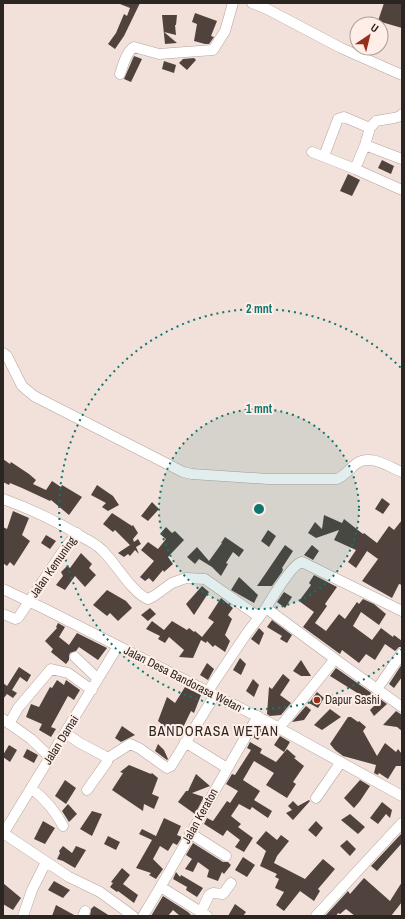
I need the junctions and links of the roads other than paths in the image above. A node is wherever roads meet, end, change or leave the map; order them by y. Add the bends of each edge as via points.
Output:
1 (233, 3) edge
2 (252, 3) edge
3 (268, 6) edge
4 (120, 74) dead end
5 (402, 75) edge
6 (402, 114) edge
7 (370, 128) junction
8 (365, 145) junction
9 (312, 152) dead end
10 (324, 156) junction
11 (402, 159) edge
12 (355, 169) junction
13 (402, 190) edge
14 (3, 353) edge
15 (402, 472) edge
16 (3, 500) edge
17 (77, 533) junction
18 (3, 589) edge
19 (29, 602) junction
20 (266, 608) junction
21 (402, 611) edge
22 (3, 614) edge
23 (259, 617) junction
24 (118, 646) junction
25 (402, 653) edge
26 (75, 657) dead end
27 (335, 659) junction
28 (98, 679) junction
29 (377, 689) junction
30 (92, 690) junction
31 (211, 693) junction
32 (402, 707) edge
33 (258, 716) junction
34 (6, 722) edge
35 (279, 728) junction
36 (65, 733) junction
37 (185, 742) junction
38 (50, 757) junction
39 (108, 758) junction
40 (341, 762) junction
41 (227, 768) junction
42 (31, 788) junction
43 (87, 790) dead end
44 (402, 796) edge
45 (316, 798) dead end
46 (402, 823) edge
47 (63, 826) dead end
48 (190, 833) junction
49 (3, 834) edge
50 (226, 856) dead end
51 (46, 862) junction
52 (231, 883) dead end
53 (161, 887) junction
54 (204, 914) edge
55 (23, 916) edge
56 (133, 916) edge
57 (143, 916) edge
58 (316, 916) edge

1 - 4 street via 225,31 213,50 159,54 134,47 127,54
2 - 3 street
3 - 5 street via 341,48
6 - 7 street via 394,118 376,120
7 - 8 street
7 - 10 street via 344,117 338,119
8 - 11 street
8 - 12 street
9 - 10 street
10 - 12 street
12 - 13 street
14 - 15 street via 22,386 34,396 183,472 268,479 337,479 344,476 358,462 370,459
16 - 17 street via 49,518
17 - 19 street, Jalan Kemuning
17 - 23 street via 101,548 144,598 148,599 172,583 186,578 205,579
18 - 19 street, Jalan Desa Bandorasa Wetan
19 - 22 street, Jalan Kemuning via 18,618
19 - 24 street, Jalan Desa Bandorasa Wetan
20 - 21 street via 292,569 302,562
20 - 23 street
20 - 27 street
23 - 31 street
24 - 28 street, Jalan Damai
24 - 31 street, Jalan Desa Bandorasa Wetan
25 - 29 street
26 - 28 street
27 - 29 street
27 - 35 street
28 - 30 street, Jalan Damai
29 - 32 street
30 - 34 street via 68,673 51,669
30 - 36 street, Jalan Damai
31 - 33 street, Jalan Desa Bandorasa Wetan
31 - 37 street
33 - 35 street, Jalan Desa Bandorasa Wetan
33 - 41 street, Jalan Keraton
34 - 38 street via 31,739
35 - 40 street, Jalan Desa Bandorasa Wetan
36 - 38 street, Jalan Damai
36 - 39 street
37 - 39 street via 171,766 167,768 130,744
37 - 41 street
38 - 42 street, Jalan Damai
39 - 43 street
40 - 44 street, Jalan Desa Bandorasa Wetan
40 - 45 street
41 - 48 street, Jalan Keraton
42 - 47 street via 44,798
42 - 49 street, Jalan Damai
46 - 58 street
48 - 50 street
48 - 53 street, Jalan Keraton
49 - 51 street
51 - 55 street
51 - 56 street via 100,892
52 - 54 street via 223,894 209,895
53 - 54 street
53 - 57 street, Jalan Keraton

